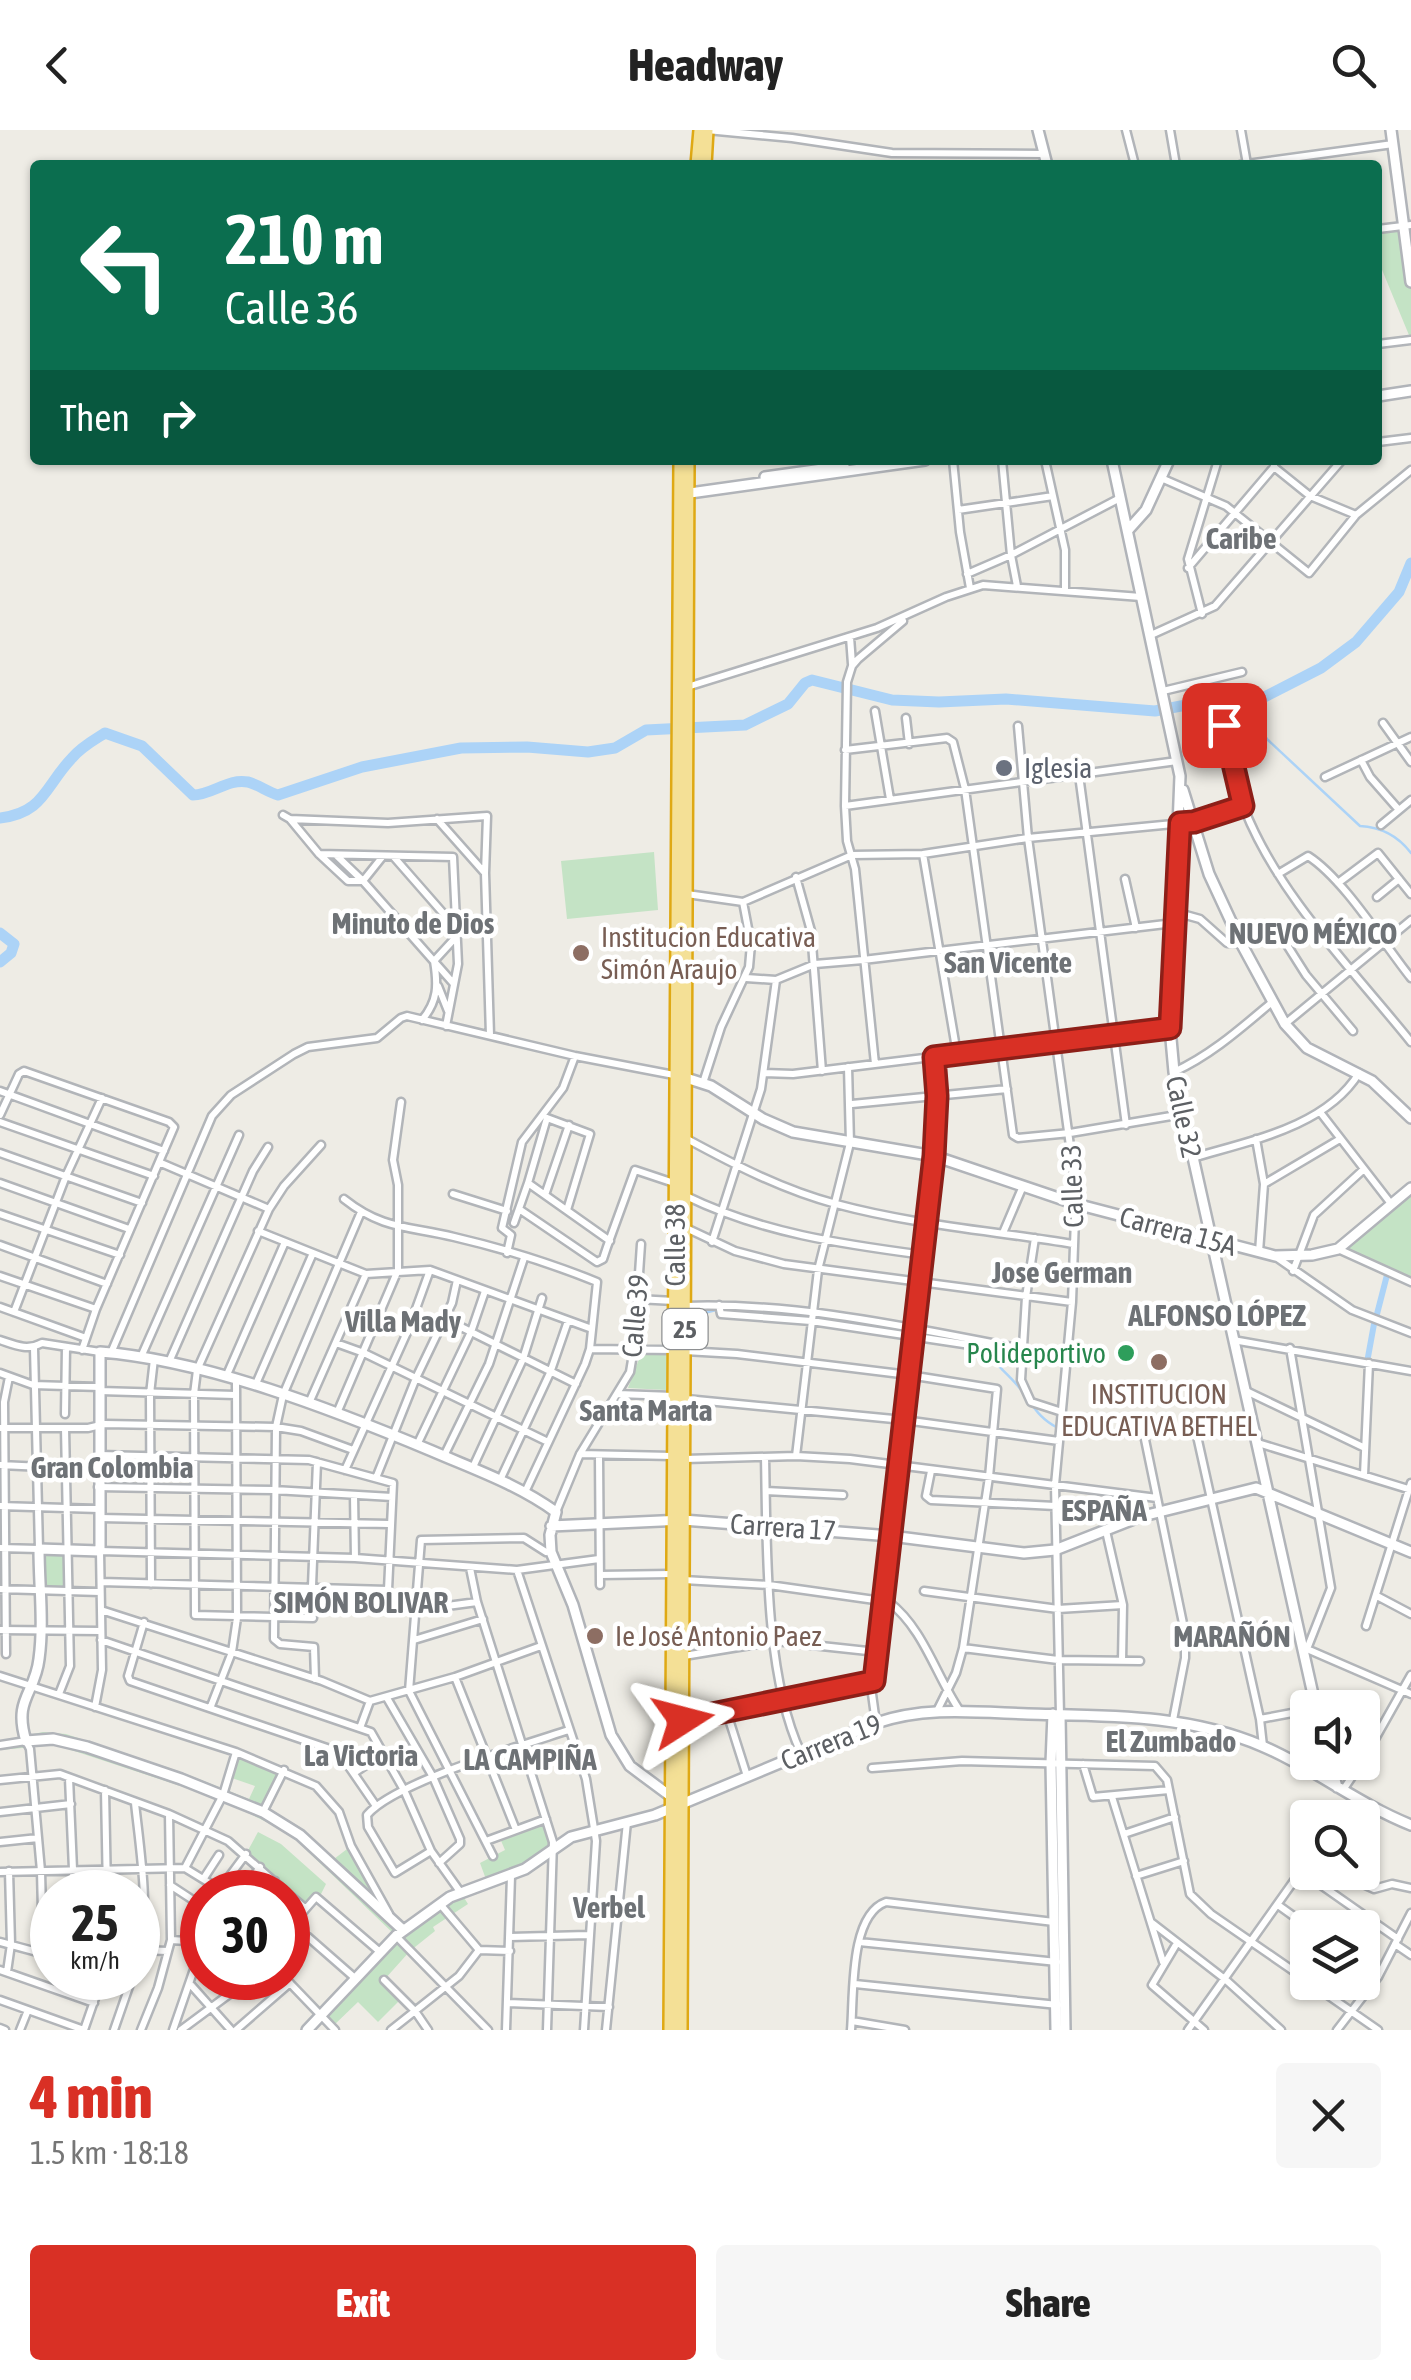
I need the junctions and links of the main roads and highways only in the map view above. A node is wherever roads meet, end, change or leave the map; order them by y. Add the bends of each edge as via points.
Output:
1 (704, 130) edge
2 (698, 160) edge
3 (705, 160) edge
4 (681, 465) edge
5 (688, 465) edge
6 (685, 491) junction
7 (684, 739) junction
8 (682, 1077) junction
9 (680, 1303) junction
10 (677, 1577) junction
11 (676, 1803) junction
12 (670, 2030) edge
13 (681, 2030) edge

1 - 2 highway
1 - 3 highway
4 - 6 highway, Calle 38 / 25
5 - 6 highway, Calle 38 / 25
6 - 7 highway, Calle 38 / 25
7 - 8 highway, Calle 38 / 25
7 - 8 highway, Calle 38 / 25
8 - 9 highway, Calle 38 / 25
8 - 9 highway, Calle 38 / 25 via 676,1183
9 - 10 highway, Calle 38 / 25
10 - 11 highway, Calle 38 / 25
10 - 11 highway, Calle 38 / 25 via 683,1720
11 - 12 highway, Calle 38 / 25
11 - 13 highway, Calle 38 / 25

